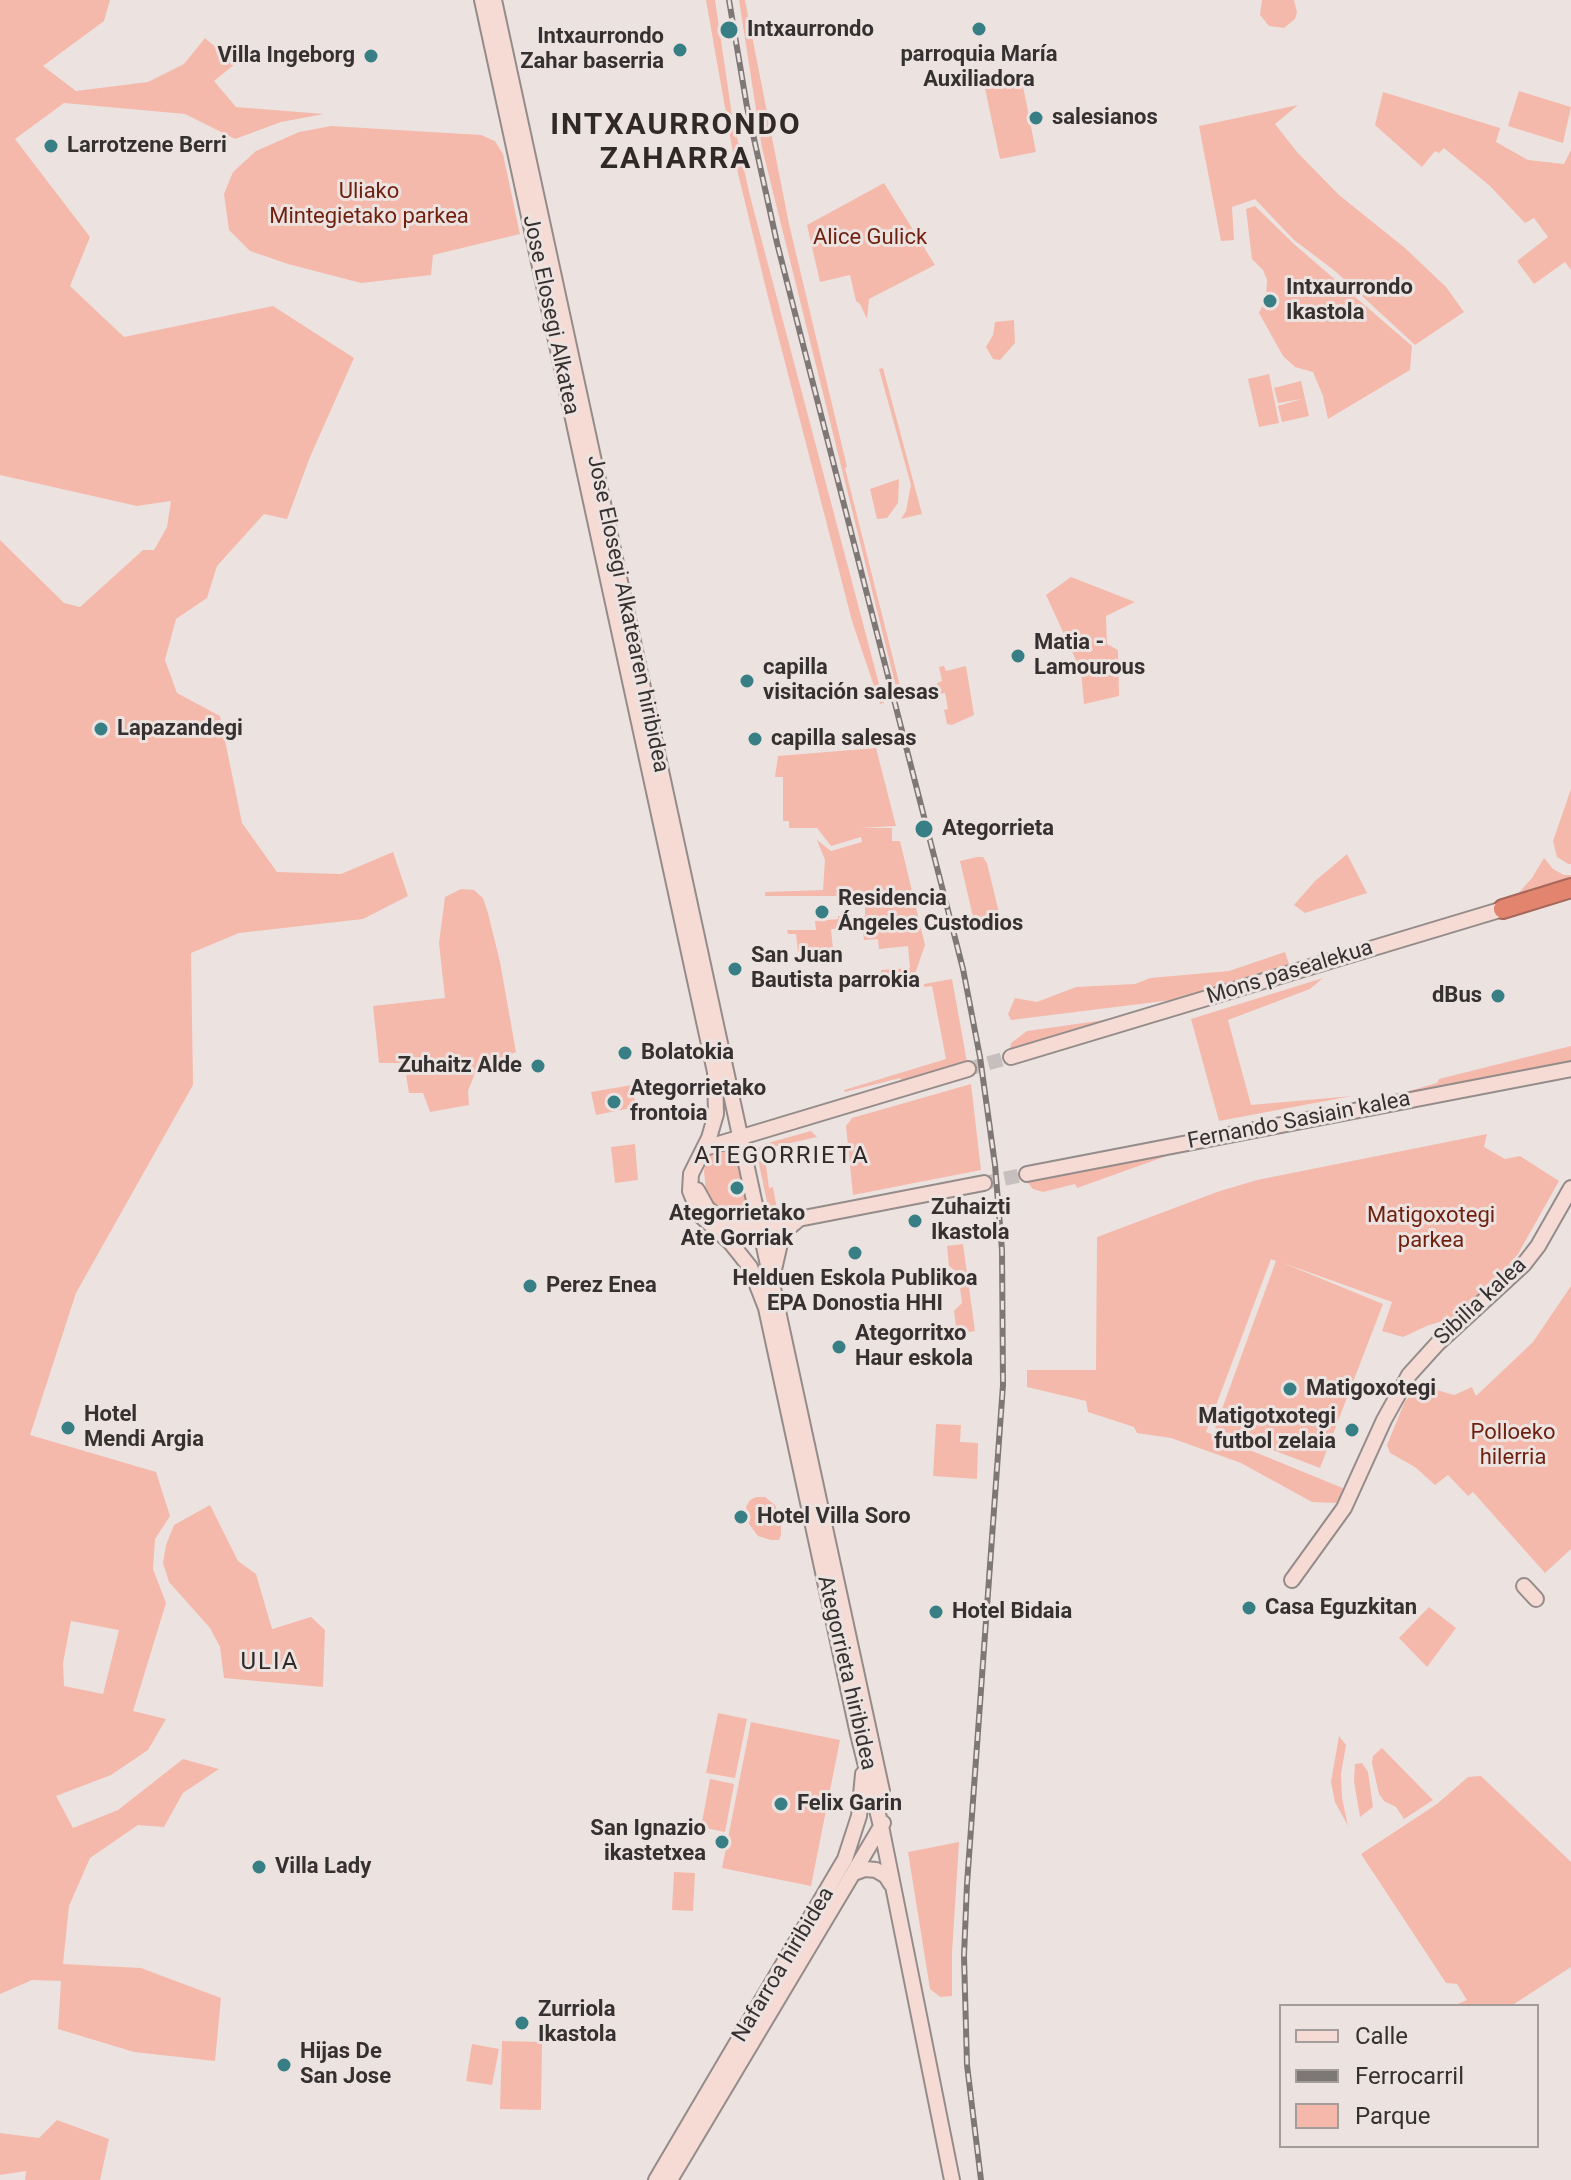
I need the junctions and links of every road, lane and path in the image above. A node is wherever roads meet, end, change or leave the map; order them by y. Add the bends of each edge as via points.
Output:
1 (482, 0) edge
2 (494, 0) edge
3 (1571, 888) edge
4 (1571, 898) edge
5 (1503, 909) junction
6 (1011, 1057) tunnel mouth
7 (968, 1069) tunnel mouth
8 (1571, 1069) edge
9 (740, 1138) junction
10 (705, 1148) junction
11 (694, 1166) junction
12 (1027, 1174) tunnel mouth
13 (984, 1183) tunnel mouth
14 (1571, 1188) edge
15 (799, 1219) junction
16 (760, 1227) junction
17 (772, 1282) junction
18 (798, 1402) joint
19 (1292, 1580) dead end
20 (1524, 1586) dead end
21 (1536, 1599) dead end
22 (858, 1734) junction
23 (884, 1821) junction
24 (854, 1873) junction
25 (893, 1890) junction
26 (656, 2180) edge
27 (670, 2180) edge
28 (952, 2180) edge
29 (960, 2180) edge

1 - 10 main road, Jose Elosegi Alkatea via 715,1072 717,1100
2 - 9 main road, Jose Elosegi Alkatearen hiribidea
3 - 5 highway
4 - 5 main road, Mons pasealekua via 1535,908
5 - 6 main road, Mons pasealekua
7 - 9 main road
8 - 12 main road, Fernando Sasiain kalea
9 - 10 main road
9 - 16 main road, Jose Elosegi Alkatearen hiribidea
10 - 11 main road
11 - 16 main road via 698,1192 713,1214 735,1226
11 - 22 main road, Ategorrieta hiribidea via 690,1191 695,1208 742,1254 766,1308
13 - 15 main road
14 - 19 main road, Sibilia kalea via 1524,1264 1409,1375 1344,1508
15 - 16 main road
15 - 17 main road via 781,1239
16 - 17 main road, Jose Elosegi Alkatearen hiribidea
17 - 18 main road, Jose Elosegi Alkatearen hiribidea
18 - 23 main road, Ategorrieta hiribidea
20 - 21 main road
22 - 23 main road, Ategorrieta hiribidea
22 - 26 main road, Nafarroa hiribidea via 861,1801 845,1859
23 - 24 main road, Nafarroa hiribidea
23 - 25 main road, Ategorrieta hiribidea
23 - 29 main road, Ategorrieta hiribidea
24 - 25 main road via 881,1872
24 - 27 main road, Nafarroa hiribidea
25 - 28 main road, Ategorrieta hiribidea

